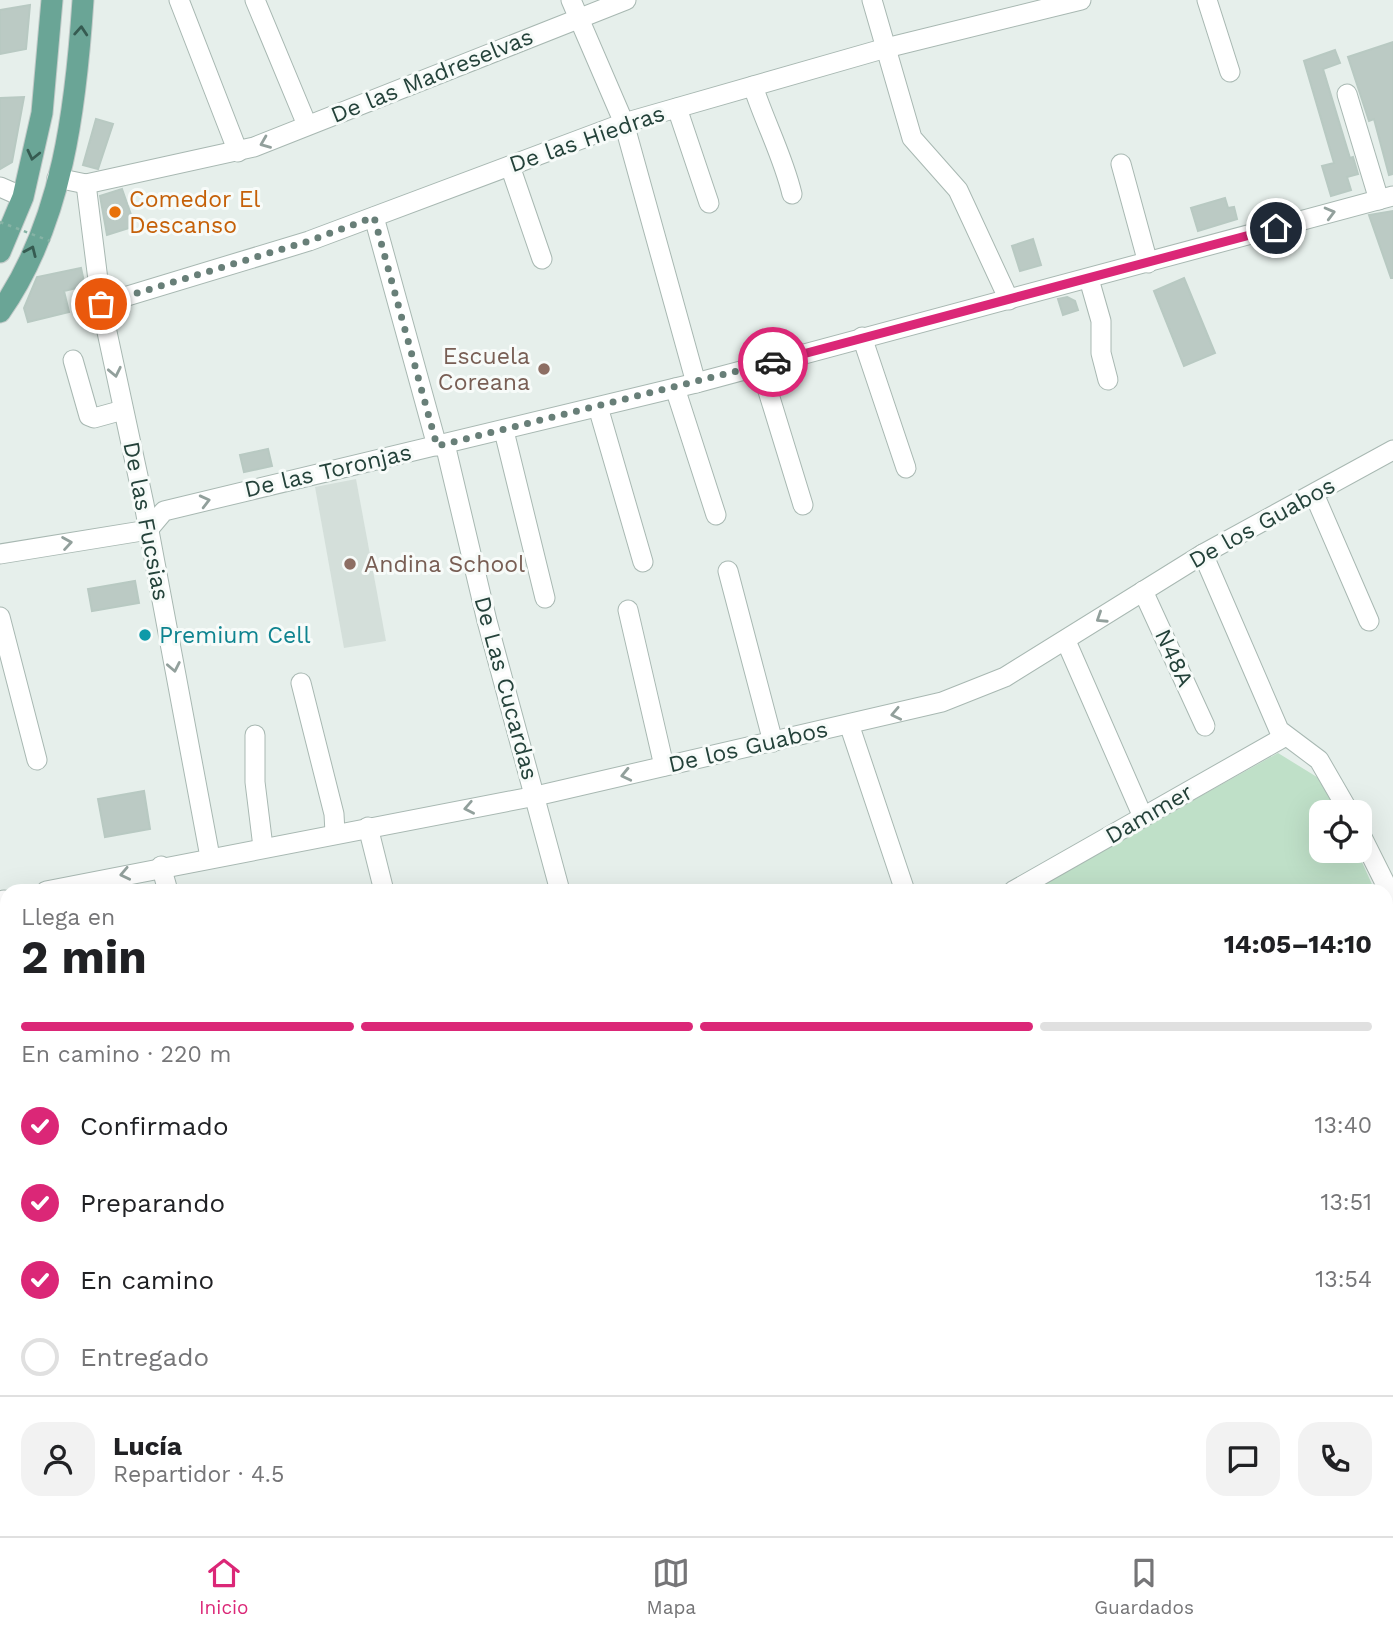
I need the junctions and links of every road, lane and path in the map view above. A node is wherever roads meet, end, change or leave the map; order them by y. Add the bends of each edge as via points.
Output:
1 (52, 0) edge
2 (83, 0) edge
3 (179, 0) edge
4 (255, 0) edge
5 (626, 0) edge
6 (873, 0) edge
7 (1081, 0) edge
8 (1207, 0) edge
9 (575, 9) edge
10 (886, 48) junction
11 (1230, 72) dead end
12 (753, 86) junction
13 (1347, 94) dead end
14 (677, 108) junction
15 (624, 123) junction
16 (307, 125) junction
17 (238, 152) junction
18 (1121, 164) dead end
19 (510, 166) junction
20 (57, 178) junction
21 (86, 184) junction
22 (0, 187) edge
23 (792, 194) dead end
24 (23, 197) junction
25 (1386, 198) edge
26 (709, 204) dead end
27 (374, 217) junction
28 (0, 222) edge
29 (50, 241) dead end
30 (0, 253) edge
31 (542, 259) dead end
32 (1148, 263) junction
33 (1089, 279) junction
34 (1009, 300) junction
35 (101, 304) junction
36 (0, 312) edge
37 (862, 337) junction
38 (73, 360) dead end
39 (760, 365) junction
40 (1108, 380) dead end
41 (696, 383) junction
42 (675, 388) junction
43 (598, 407) junction
44 (123, 410) junction
45 (504, 431) junction
46 (441, 445) junction
47 (1393, 450) edge
48 (906, 468) dead end
49 (1314, 494) junction
50 (803, 505) dead end
51 (716, 515) dead end
52 (148, 530) junction
53 (0, 554) edge
54 (1203, 554) junction
55 (643, 562) dead end
56 (728, 571) dead end
57 (1143, 591) junction
58 (545, 598) dead end
59 (628, 610) dead end
60 (0, 617) edge
61 (1369, 621) dead end
62 (1066, 641) junction
63 (301, 683) dead end
64 (849, 724) junction
65 (1205, 726) dead end
66 (255, 735) dead end
67 (1284, 737) junction
68 (773, 742) junction
69 (37, 760) dead end
70 (664, 766) junction
71 (536, 796) junction
72 (1342, 800) edge
73 (1143, 817) junction
74 (368, 827) junction
75 (335, 834) junction
76 (263, 847) junction
77 (210, 857) junction
78 (1372, 857) edge
79 (161, 866) junction
80 (78, 884) edge
81 (166, 884) edge
82 (382, 884) edge
83 (558, 884) edge
84 (903, 884) edge
85 (1025, 884) edge
86 (1386, 884) edge

1 -> 24 main road via 42,113
20 -> 2 main road via 76,96
3 - 17 street
4 - 16 street
5 - 9 street, De las Madreselvas
6 - 10 street
7 - 10 street, De las Hiedras
8 - 11 street
9 - 15 street
9 - 16 street, De las Madreselvas
10 - 12 street, De las Hiedras
10 - 34 street via 912,138 958,190
12 - 14 street, De las Hiedras
12 - 23 street via 783,158
13 - 25 street
14 - 15 street, De las Hiedras
14 - 26 street
15 - 19 street, De las Hiedras
15 - 41 street
16 -> 17 street, De las Madreselvas
17 - 21 street, De las Madreselvas
18 - 32 street
19 - 27 street, De las Hiedras
19 - 31 street
20 - 21 street
36 -> 20 main road via 48,214
21 - 35 street, De las Fucsias
22 - 24 street
24 - 30 main road
32 -> 25 street, De las Toronjas
27 - 35 street, De las Hiedras
27 - 46 street, De Las Cucardas
28 - 29 path, bridge
32 - 33 street, De las Toronjas
33 - 34 street, De las Toronjas
33 - 40 street via 1101,321 1101,353
34 - 37 street, De las Toronjas
35 -> 44 street, De las Fucsias
37 - 39 street, De las Toronjas
37 - 48 street
38 - 44 street via 89,416
39 - 41 street, De las Toronjas
39 - 50 street
41 - 42 street, De las Toronjas
42 - 43 street, De las Toronjas
42 - 51 street
43 - 45 street, De las Toronjas
43 - 55 street
44 - 52 street, De las Fucsias
45 - 46 street, De las Toronjas
45 - 58 street
52 -> 46 street, De las Toronjas via 164,511
46 - 71 street, De Las Cucardas
47 - 49 street, De los Guabos
49 - 54 street, De los Guabos
49 - 61 street
53 -> 52 street
52 -> 77 street, De las Fucsias
54 - 57 street, De los Guabos
54 - 67 street
56 - 68 street
57 -> 62 street, De los Guabos
57 - 65 street, N48A
59 - 70 street
60 - 69 street
62 -> 64 street, De los Guabos via 1005,677 967,693 909,712
62 - 73 street
63 - 75 street
64 - 68 street, De los Guabos
64 - 84 street
66 - 76 street
67 - 72 street via 1319,760
67 - 73 street, Dammer
68 - 70 street, De los Guabos
70 -> 71 street, De los Guabos
71 -> 74 street, De los Guabos
71 - 83 street, De Las Cucardas
73 - 85 street, Dammer
74 - 75 street, De los Guabos
74 - 82 street
75 - 76 street, De los Guabos
76 - 77 street, De los Guabos
77 - 79 street, De los Guabos
78 - 86 street
79 -> 80 street, De los Guabos
79 - 81 street

